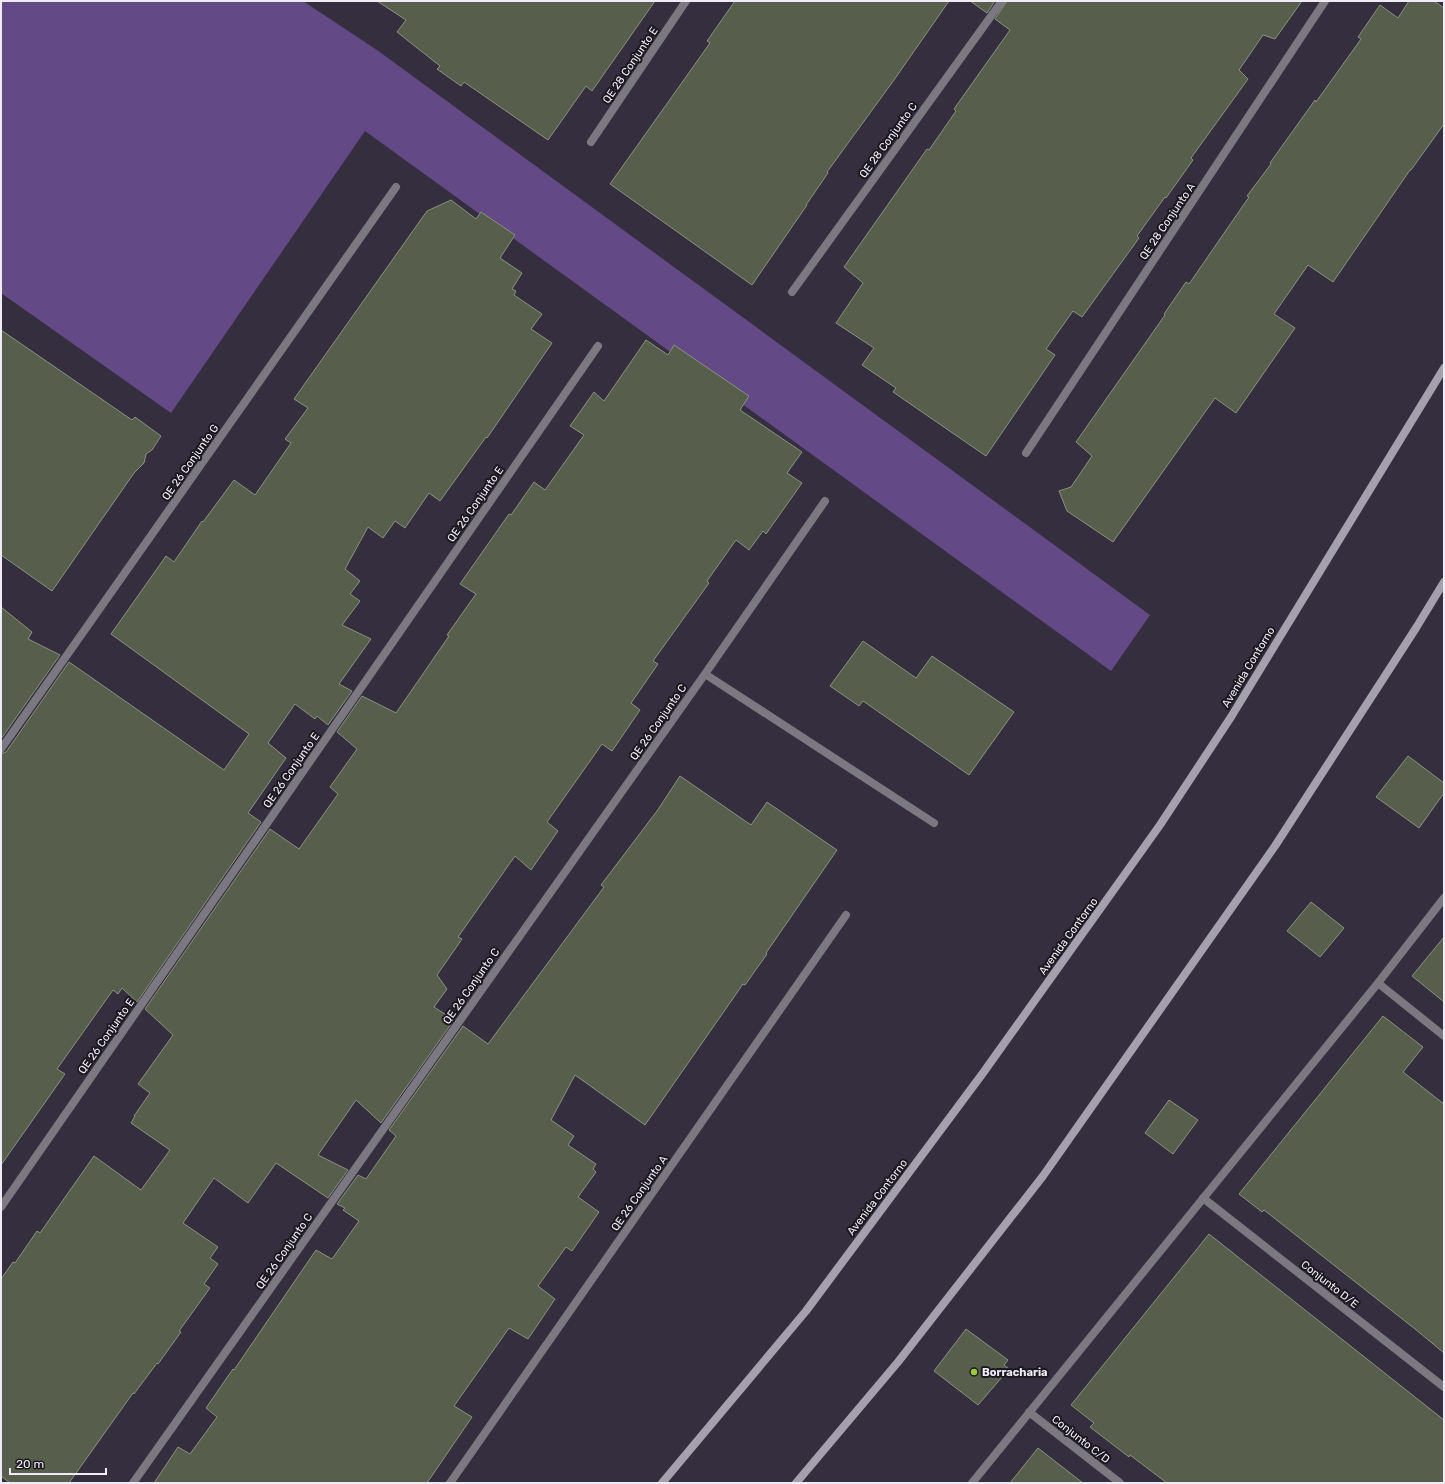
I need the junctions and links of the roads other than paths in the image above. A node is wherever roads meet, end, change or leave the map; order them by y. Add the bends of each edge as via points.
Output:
1 (686, 1) edge
2 (1002, 1) edge
3 (1325, 1) edge
4 (591, 142) dead end
5 (396, 187) dead end
6 (792, 292) dead end
7 (598, 346) dead end
8 (1444, 368) edge
9 (1026, 453) dead end
10 (825, 501) dead end
11 (1444, 582) edge
12 (705, 674) junction
13 (1, 749) edge
14 (934, 823) dead end
15 (1444, 898) edge
16 (846, 915) dead end
17 (1378, 983) junction
18 (1444, 1036) edge
19 (1203, 1198) junction
20 (1, 1207) edge
21 (1444, 1387) edge
22 (1029, 1412) junction
23 (133, 1483) edge
24 (450, 1483) edge
25 (662, 1483) edge
26 (796, 1483) edge
27 (972, 1483) edge
28 (1120, 1483) edge

1 - 4 street, QE 28 Conjunto E
2 - 6 street, QE 28 Conjunto C
3 - 9 street, QE 28 Conjunto A
5 - 13 street, QE 26 Conjunto G
7 - 20 street, QE 26 Conjunto E
8 - 25 main road, Avenida Contorno via 1231,717 1160,825 978,1079 806,1310
10 - 12 street, QE 26 Conjunto C
11 - 26 main road via 1275,846 1043,1176 898,1362
12 - 14 street
12 - 23 street, QE 26 Conjunto C
15 - 17 street
16 - 24 street, QE 26 Conjunto A
17 - 18 street
17 - 19 street
19 - 21 street, Conjunto D/E
19 - 22 street
22 - 27 street
22 - 28 street, Conjunto C/D

